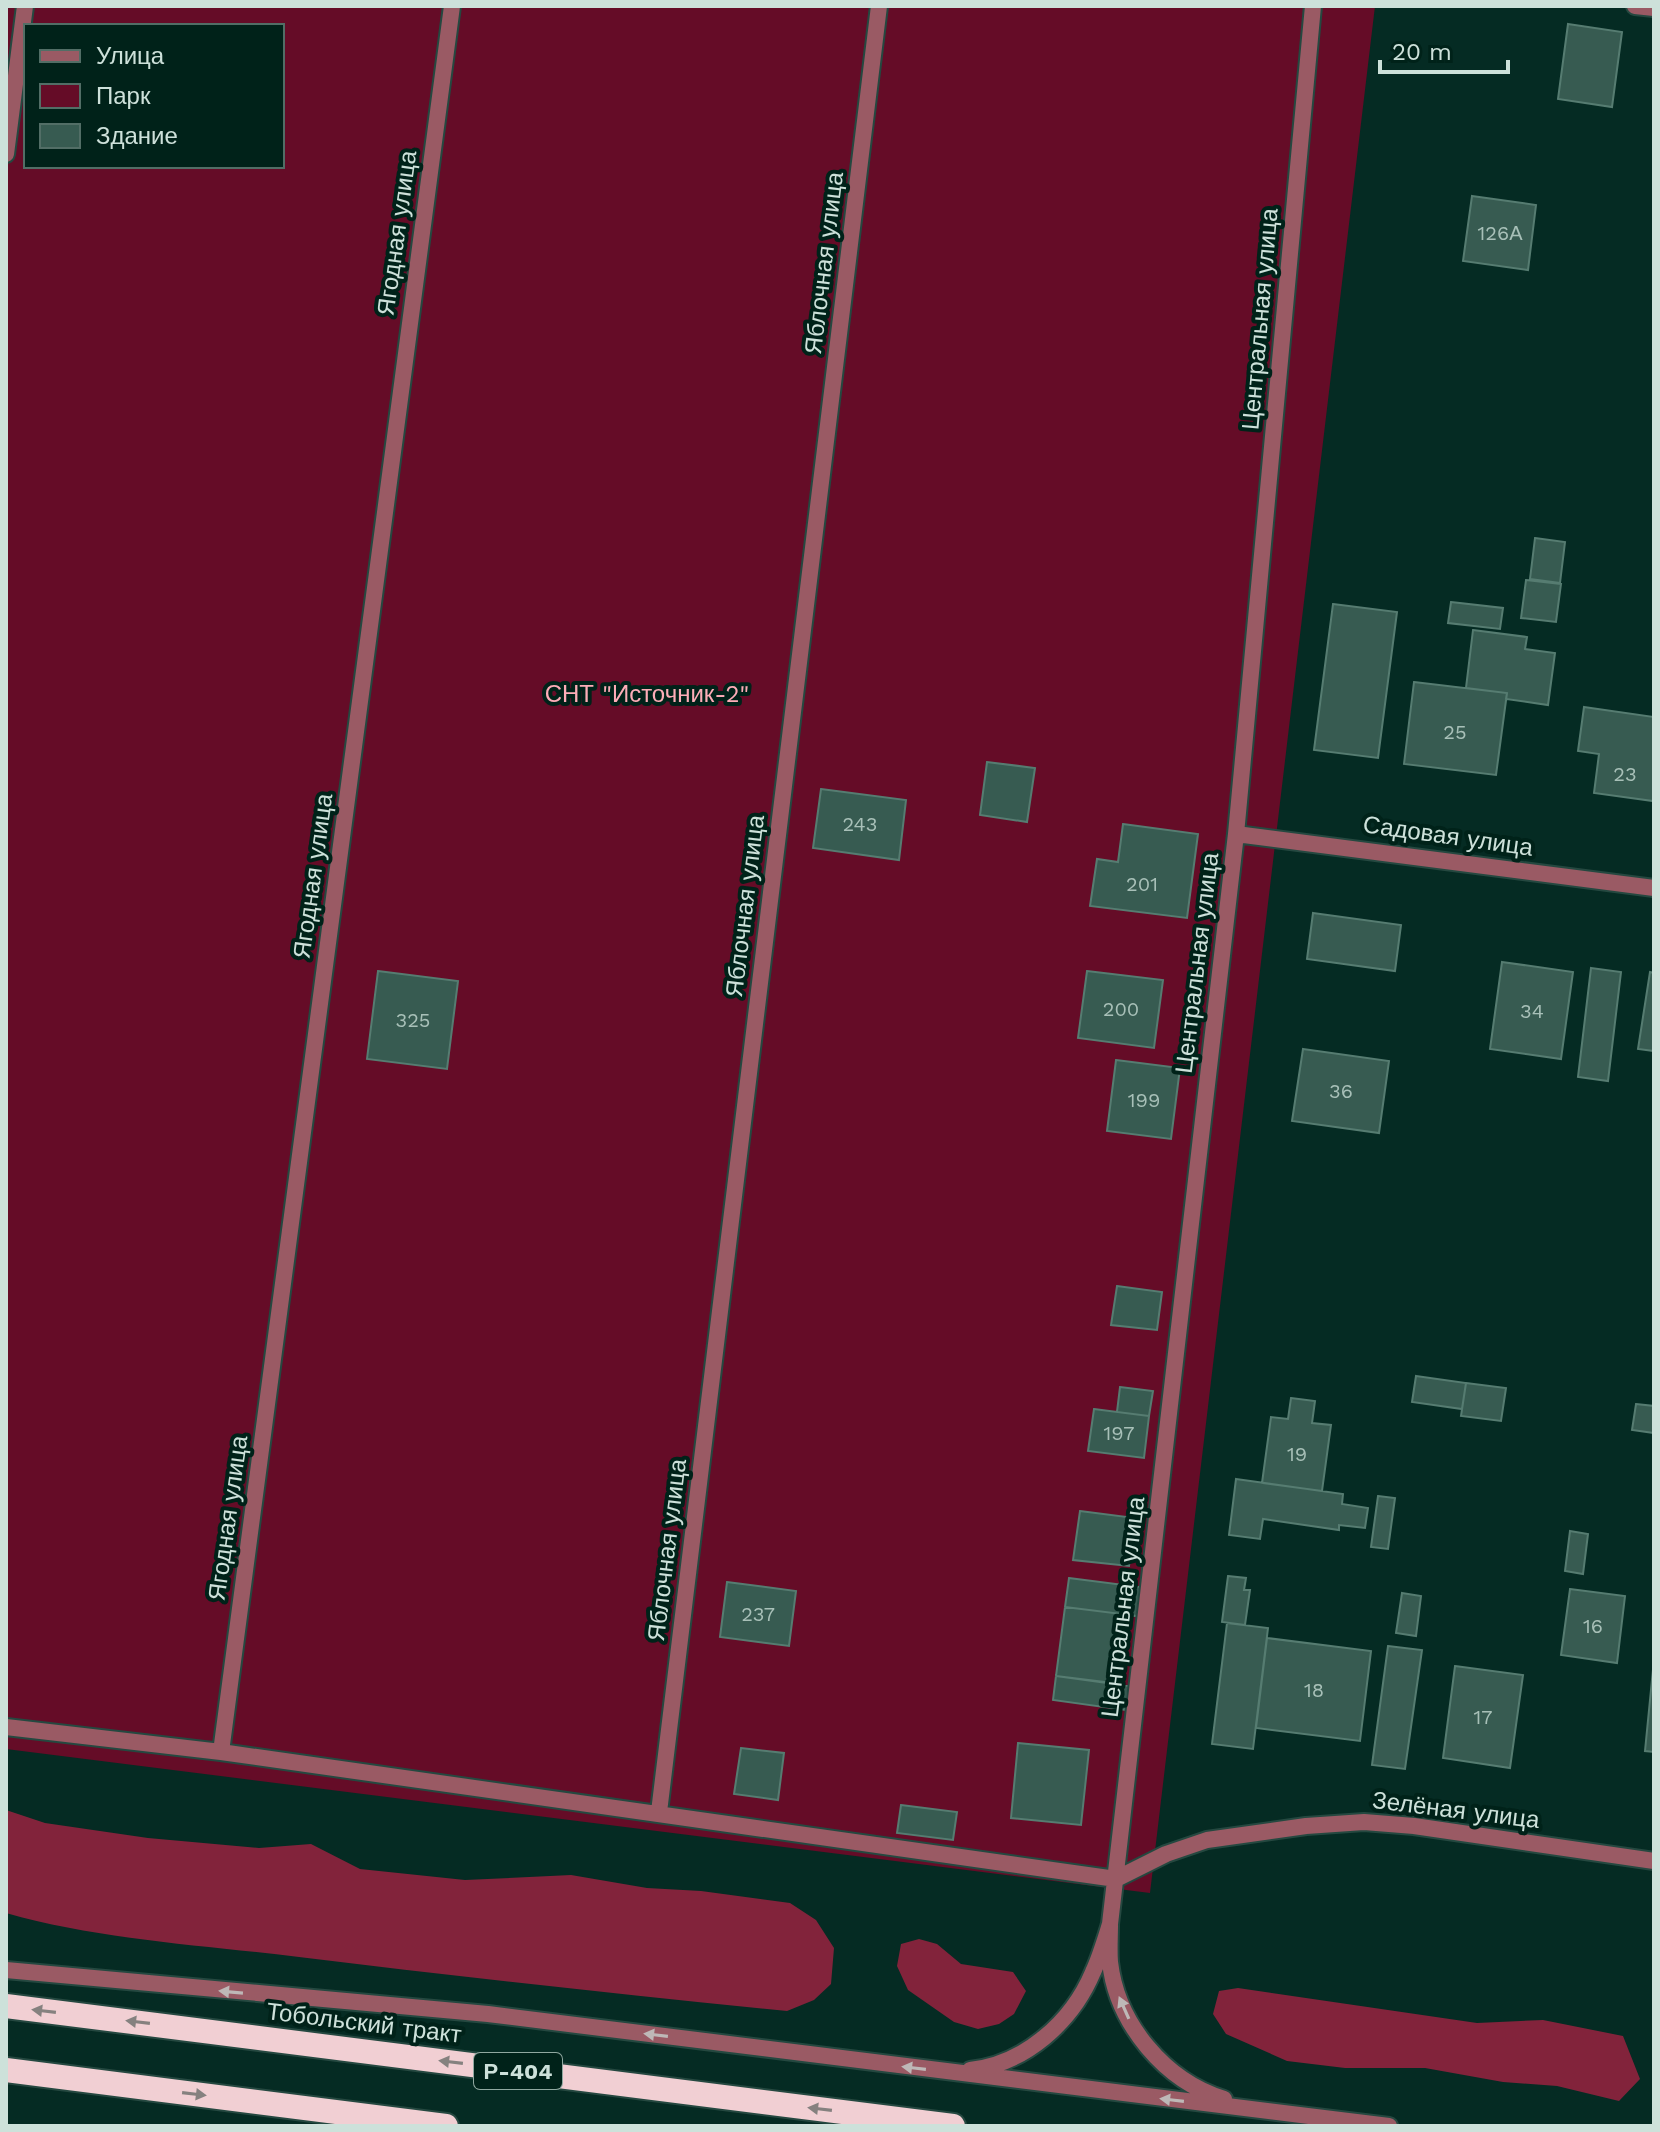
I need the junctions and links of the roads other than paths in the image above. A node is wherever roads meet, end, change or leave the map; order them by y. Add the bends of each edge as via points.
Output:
1 (25, 6) edge
2 (452, 6) edge
3 (879, 6) edge
4 (1313, 6) edge
5 (1635, 6) edge
6 (1654, 8) edge
7 (6, 154) edge
8 (1236, 834) junction
9 (1654, 888) edge
10 (6, 1727) edge
11 (221, 1752) junction
12 (659, 1812) junction
13 (1654, 1861) edge
14 (1116, 1879) junction
15 (1110, 1924) junction
16 (6, 1970) edge
17 (6, 2006) edge
18 (6, 2070) edge
19 (949, 2072) junction
20 (1272, 2112) junction
21 (446, 2126) edge
22 (953, 2126) edge
23 (1389, 2126) edge

1 - 7 street
2 - 11 street, Ягодная улица
3 - 12 street, Яблочная улица
4 - 8 street, Центральная улица
5 - 6 street
8 - 9 street, Садовая улица
8 - 14 street, Центральная улица
10 - 11 street
11 - 12 street
12 - 14 street
13 - 14 street, Зелёная улица via 1364,1822 1207,1840
14 - 15 street, Центральная улица
15 - 19 street via 1085,1989 1048,2035 998,2064
20 -> 15 street via 1194,2087 1145,2044 1114,1982
19 -> 16 street via 488,2014
22 -> 17 highway, Тобольский тракт / Р-404
18 -> 21 highway
20 -> 19 street
20 - 23 street

